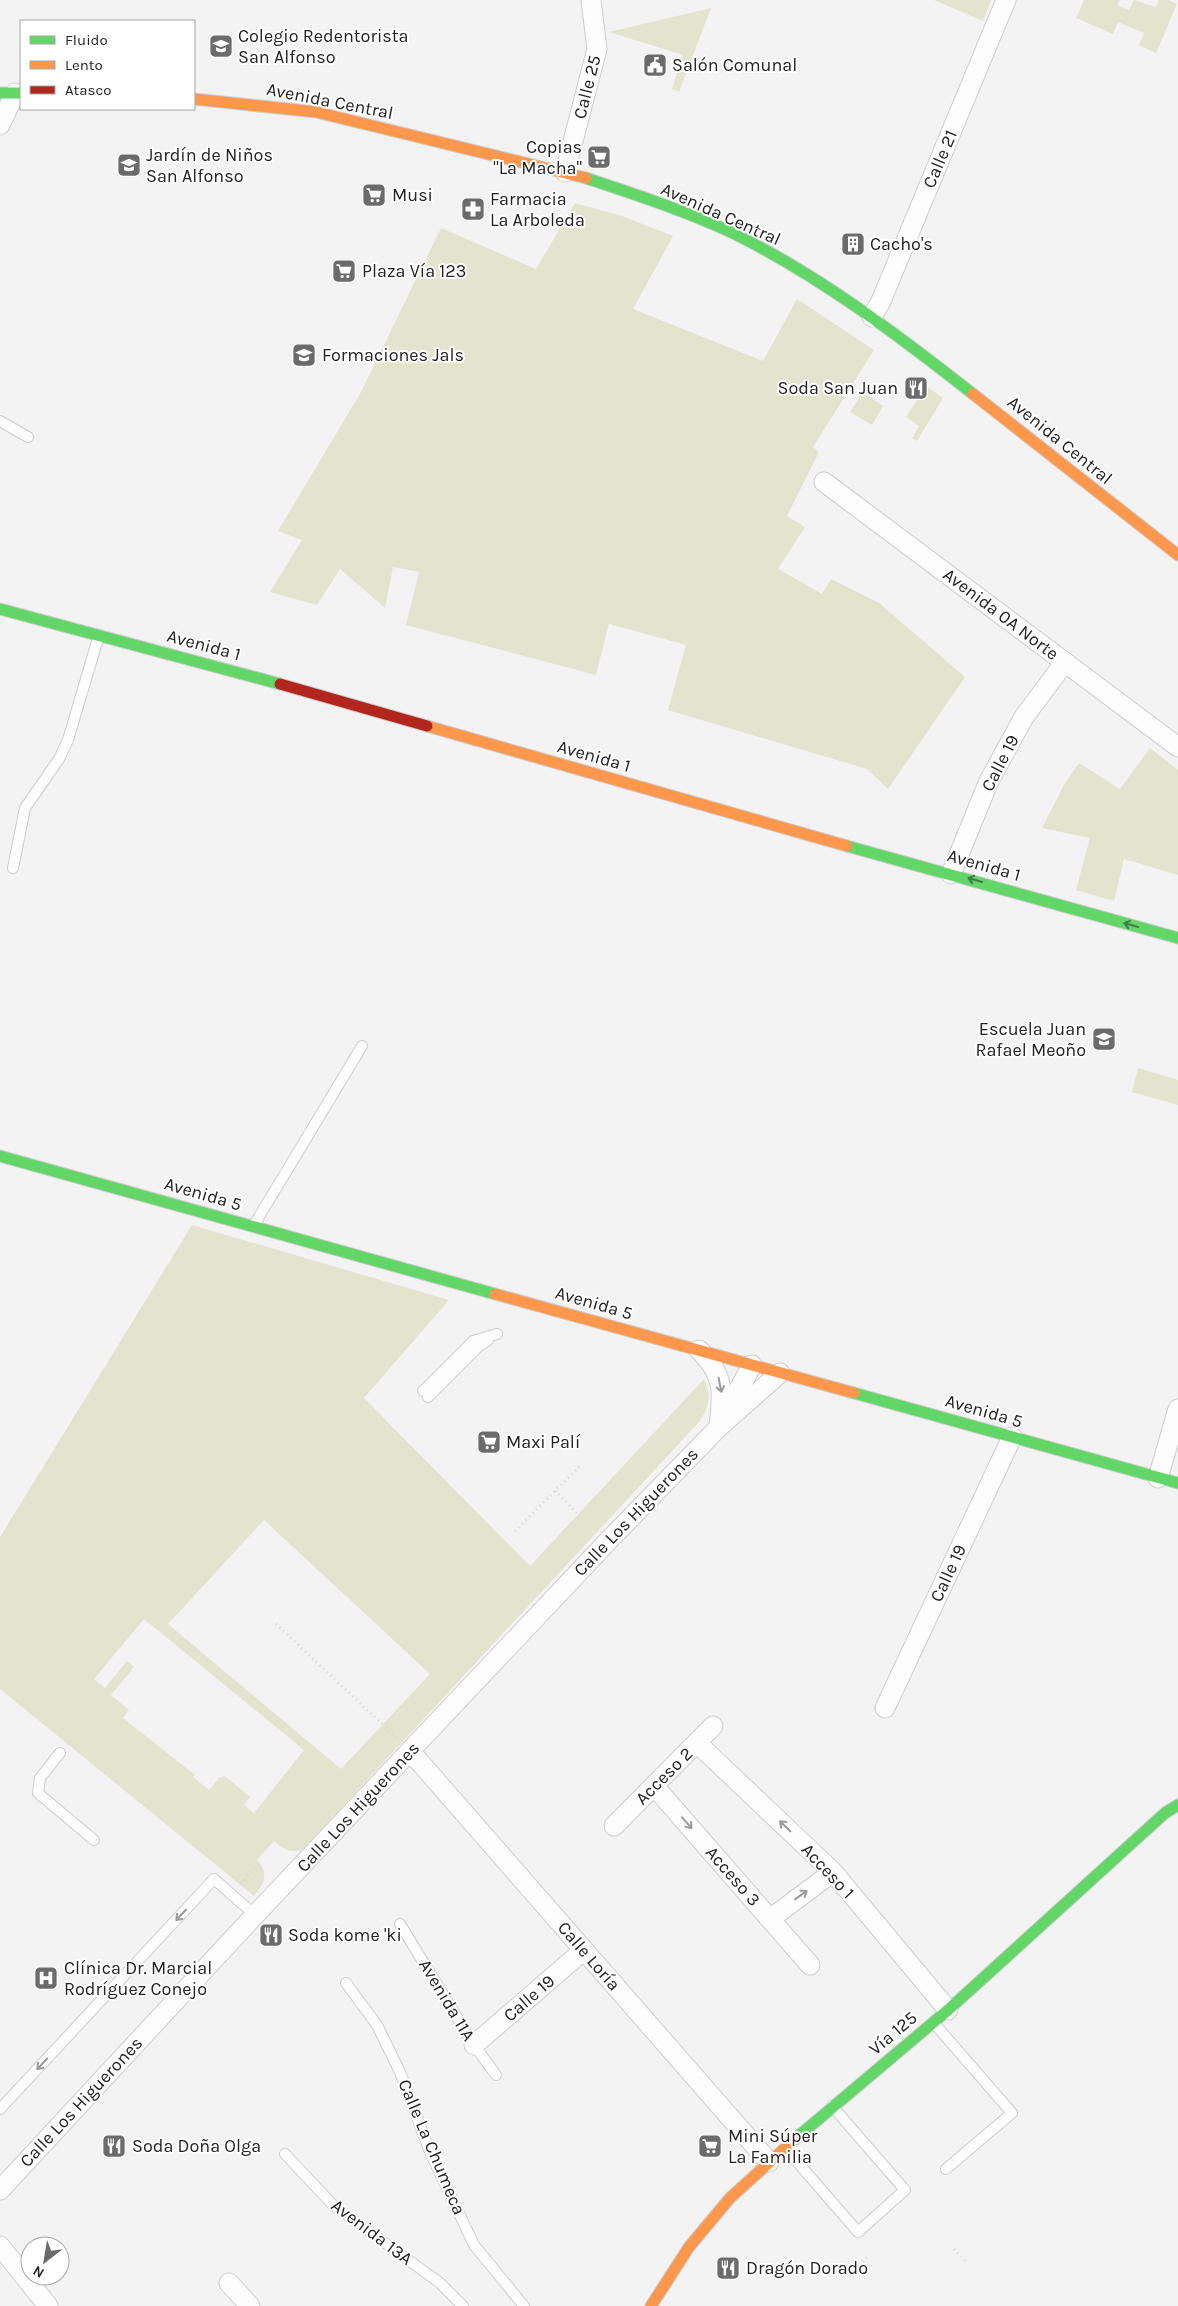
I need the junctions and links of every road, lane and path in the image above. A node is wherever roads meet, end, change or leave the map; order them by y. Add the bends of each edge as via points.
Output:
1 (591, 0) edge
2 (1006, 0) edge
3 (12, 93) edge
4 (195, 99) edge
5 (0, 125) edge
6 (566, 172) junction
7 (872, 317) junction
8 (0, 421) edge
9 (28, 437) dead end
10 (824, 482) dead end
11 (1178, 556) edge
12 (0, 609) edge
13 (99, 635) junction
14 (1065, 662) junction
15 (1178, 747) edge
16 (14, 868) dead end
17 (951, 874) junction
18 (1178, 938) edge
19 (362, 1046) dead end
20 (0, 1156) edge
21 (253, 1226) junction
22 (699, 1350) junction
23 (752, 1365) junction
24 (780, 1373) junction
25 (426, 1394) joint
26 (1178, 1409) edge
27 (719, 1427) junction
28 (1012, 1437) junction
29 (581, 1465) dead end
30 (1158, 1478) junction
31 (1178, 1483) edge
32 (555, 1491) junction
33 (578, 1514) dead end
34 (515, 1531) dead end
35 (276, 1624) dead end
36 (885, 1708) dead end
37 (714, 1726) dead end
38 (697, 1742) junction
39 (410, 1751) junction
40 (60, 1753) dead end
41 (655, 1787) junction
42 (1178, 1805) edge
43 (614, 1826) dead end
44 (94, 1840) dead end
45 (259, 1862) dead end
46 (833, 1872) junction
47 (241, 1884) dead end
48 (255, 1915) junction
49 (770, 1918) junction
50 (400, 1924) dead end
51 (584, 1950) junction
52 (810, 1965) dead end
53 (346, 1983) dead end
54 (948, 2010) junction
55 (933, 2022) junction
56 (474, 2045) junction
57 (496, 2075) dead end
58 (832, 2106) junction
59 (0, 2109) edge
60 (785, 2148) junction
61 (285, 2154) dead end
62 (769, 2162) junction
63 (946, 2169) dead end
64 (0, 2190) edge
65 (0, 2246) edge
66 (954, 2249) dead end
67 (867, 2257) dead end
68 (965, 2261) dead end
69 (860, 2264) dead end
70 (229, 2283) dead end
71 (48, 2306) edge
72 (250, 2306) edge
73 (463, 2306) edge
74 (524, 2306) edge
75 (651, 2306) edge

1 - 6 street, Calle 25 via 597,49
2 - 7 street, Calle 21
3 - 5 street
4 - 6 street, Avenida Central via 316,112
6 - 7 street, Avenida Central via 626,191 734,234
7 - 11 street, Avenida Central
8 - 9 lane
10 - 14 street, Avenida 0A Norte
12 - 13 street, Avenida 1
13 - 16 lane via 68,740 59,760 25,808
13 - 17 street, Avenida 1
14 - 15 street, Avenida 0A Norte
14 - 17 street, Calle 19 via 1024,717 989,781
18 -> 17 street, Avenida 1
19 - 21 lane
20 - 21 street, Avenida 5
21 - 22 street, Avenida 5
22 - 23 street, Avenida 5
22 -> 27 street via 712,1363 720,1380
23 - 24 street, Avenida 5
23 - 27 street, Calle Los Higuerones
24 - 27 street, Calle Los Higuerones
24 - 28 street, Avenida 5
25 - 25 lane via 473,1341 497,1334 479,1346
26 - 30 street
27 - 39 street, Calle Los Higuerones
28 - 30 street, Avenida 5
28 - 36 street, Calle 19
29 - 32 path
30 - 31 street, Avenida 5
32 - 33 path
32 - 34 path
35 - 39 path
37 - 38 street, Acceso 2
38 - 41 street, Acceso 2
46 -> 38 street, Acceso 1
39 - 48 street, Calle Los Higuerones
39 - 51 street, Calle Loría
40 - 44 lane via 40,1778 38,1793
41 - 43 street, Acceso 2
41 -> 49 street, Acceso 3
42 - 54 street, Vía 125
45 - 47 path
49 -> 46 street
46 - 54 street, Acceso 1
48 -> 59 lane via 214,1879
48 - 64 street, Calle Los Higuerones
49 - 52 street, Acceso 3
50 - 56 lane, Avenida 11A
51 - 56 street, Calle 19
51 - 62 street, Calle Loría
53 - 74 lane, Calle La Chumeca via 377,2026 400,2072 430,2152 474,2245
54 - 55 street, Vía 125
55 - 58 street, Vía 125
55 - 63 lane via 1012,2113
56 - 57 lane, Avenida 11A
58 - 60 street, Vía 125
58 - 60 lane via 905,2190 858,2232
60 - 62 street, Vía 125
61 - 73 lane, Avenida 13A via 333,2205 440,2283
62 - 75 street, Vía 125 via 708,2222
65 - 71 street
66 - 68 path
67 - 69 path
70 - 72 street

